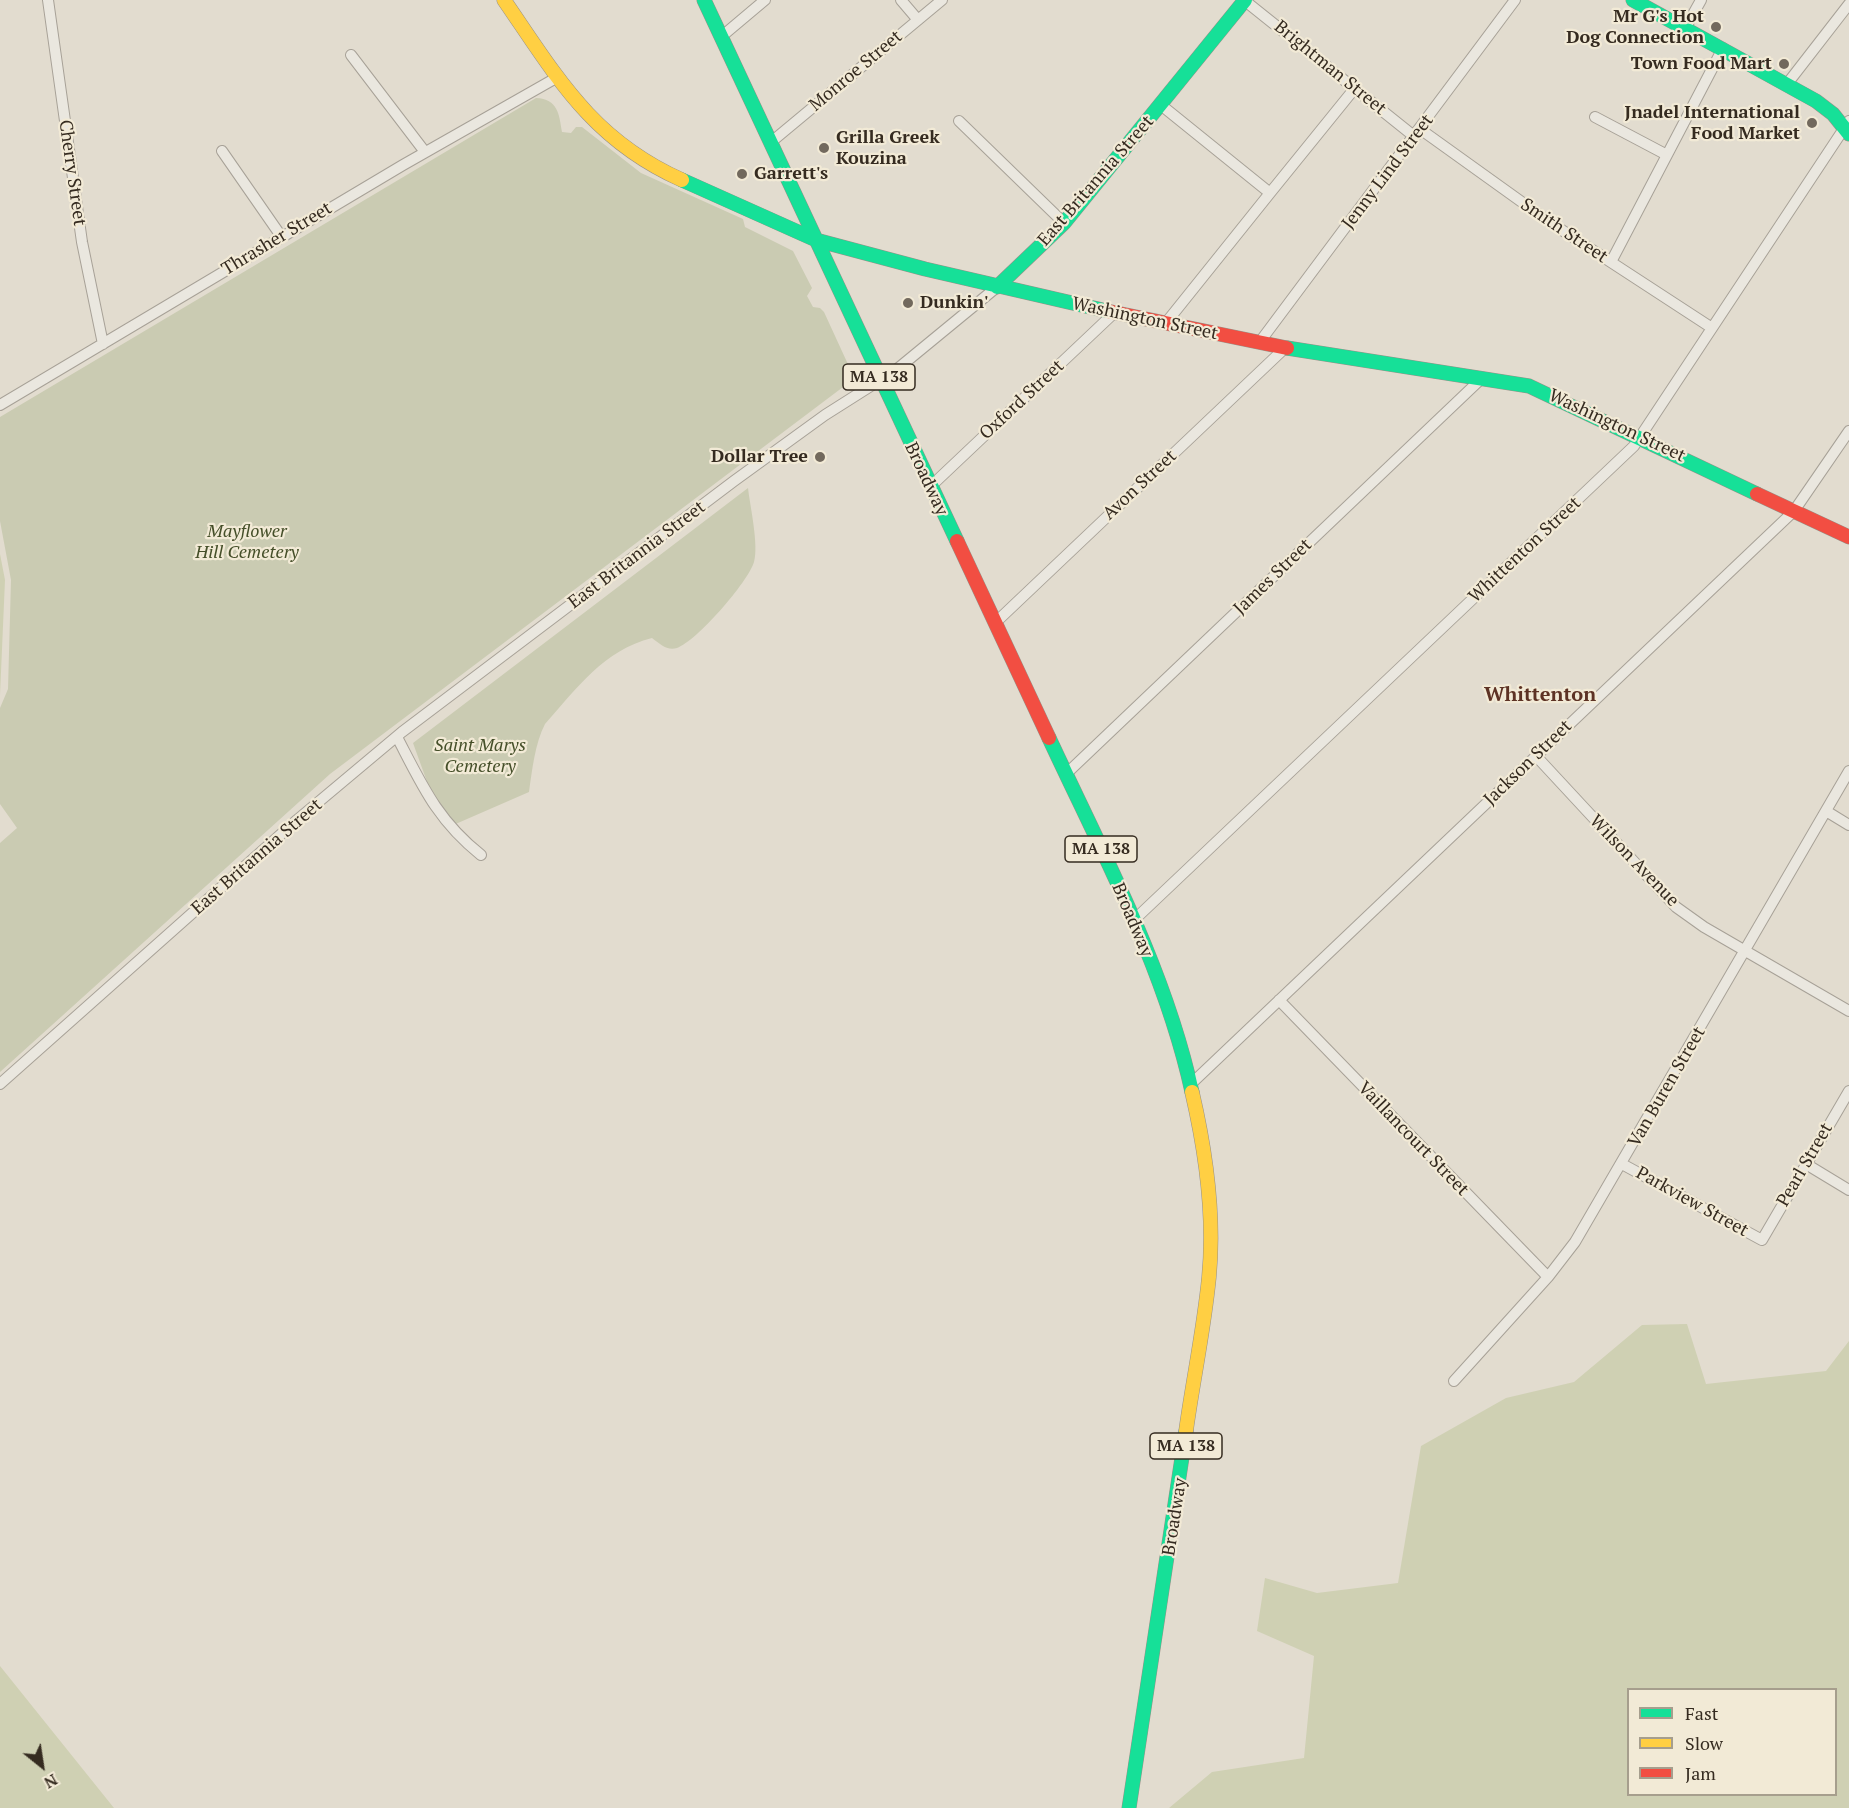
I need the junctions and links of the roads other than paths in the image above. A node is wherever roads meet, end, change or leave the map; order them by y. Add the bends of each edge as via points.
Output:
1 (48, 0) edge
2 (504, 0) edge
3 (704, 0) edge
4 (765, 0) edge
5 (901, 0) edge
6 (942, 0) edge
7 (1244, 0) edge
8 (1515, 0) edge
9 (1633, 0) edge
10 (1701, 0) edge
11 (1849, 4) edge
12 (918, 20) junction
13 (1686, 27) junction
14 (721, 36) junction
15 (1723, 48) junction
16 (351, 55) dead end
17 (556, 78) junction
18 (1787, 84) junction
19 (1355, 88) junction
20 (1161, 105) junction
21 (1595, 117) dead end
22 (959, 121) dead end
23 (1847, 128) edge
24 (1417, 133) junction
25 (770, 143) junction
26 (222, 151) dead end
27 (425, 152) junction
28 (1667, 155) junction
29 (1270, 193) junction
30 (1064, 223) junction
31 (281, 236) junction
32 (816, 240) junction
33 (1611, 262) junction
34 (997, 287) junction
35 (1114, 313) junction
36 (1165, 324) junction
37 (1712, 328) junction
38 (1259, 342) junction
39 (103, 344) junction
40 (1286, 347) junction
41 (880, 379) junction
42 (1481, 379) junction
43 (0, 405) edge
44 (1849, 431) edge
45 (1641, 437) junction
46 (930, 487) junction
47 (1794, 511) junction
48 (1849, 537) edge
49 (995, 623) junction
50 (397, 737) junction
51 (1536, 756) junction
52 (1849, 771) edge
53 (1066, 774) junction
54 (1826, 812) junction
55 (1849, 825) edge
56 (481, 855) dead end
57 (1133, 921) junction
58 (1746, 950) junction
59 (1279, 1000) junction
60 (1849, 1011) edge
61 (1192, 1083) junction
62 (0, 1084) edge
63 (1849, 1090) edge
64 (1622, 1164) junction
65 (1806, 1164) junction
66 (1849, 1190) edge
67 (1762, 1240) joint
68 (1548, 1277) junction
69 (1454, 1381) dead end
70 (1129, 1808) edge

1 - 39 street, Cherry Street via 82,242
2 - 17 main road, Washington Street
3 - 14 main road, Broadway / MA 138
4 - 14 street
5 - 12 street
6 - 12 street, Monroe Street
7 - 19 street, Brightman Street
7 - 20 main road, East Britannia Street
8 - 24 street, Jenny Lind Street
9 - 13 main road
10 - 13 street
11 - 18 street
12 - 25 street, Monroe Street
13 - 15 main road
14 - 25 main road, Broadway / MA 138
15 - 18 main road
15 - 28 street
16 - 27 street
17 - 27 street, Thrasher Street
17 - 32 main road, Washington Street via 595,124 666,173
18 - 23 main road via 1827,108
19 - 24 street, Brightman Street
19 - 29 street
20 - 29 street
20 - 30 main road, East Britannia Street
21 - 28 street
22 - 30 street
23 - 37 street, Whittenton Street
24 - 33 street, Smith Street
24 - 38 street, Jenny Lind Street
25 - 32 main road, Broadway / MA 138
26 - 31 street
27 - 31 street, Thrasher Street
28 - 33 street
29 - 36 street
30 - 34 main road, East Britannia Street
31 - 39 street, Thrasher Street
32 - 34 main road, Washington Street
32 - 41 main road, Broadway / MA 138
33 - 37 street, Smith Street
34 - 35 main road, Washington Street
34 - 41 street, East Britannia Street
35 - 36 main road, Washington Street
35 - 46 street, Oxford Street
36 - 38 main road, Washington Street
37 - 45 street, Whittenton Street
38 - 40 main road, Washington Street
39 - 43 street, Thrasher Street
40 - 42 main road, Washington Street
40 - 49 street, Avon Street
41 - 46 main road, Broadway / MA 138
41 - 50 street, East Britannia Street via 734,481
42 - 45 main road, Washington Street via 1537,388
42 - 53 street, James Street
44 - 47 street, Jackson Street
45 - 47 main road, Washington Street
45 - 57 street, Whittenton Street
46 - 49 main road, Broadway / MA 138
47 - 48 main road, Washington Street
47 - 51 street, Jackson Street
49 - 53 main road, Broadway / MA 138
50 - 56 street via 440,816
50 - 62 street, East Britannia Street via 297,820
51 - 58 street, Wilson Avenue via 1671,903
51 - 59 street, Jackson Street
52 - 54 street, Van Buren Street
53 - 57 main road, Broadway / MA 138
54 - 55 street
54 - 58 street, Van Buren Street
57 - 61 main road, Broadway / MA 138
58 - 60 street, Wilson Avenue
58 - 64 street, Van Buren Street
59 - 61 street, Jackson Street
59 - 68 street, Vaillancourt Street
61 - 70 main road, Broadway / MA 138 via 1208,1175 1209,1277
63 - 65 street, Pearl Street
64 - 67 street, Parkview Street
64 - 68 street, Van Buren Street via 1575,1242
65 - 66 street
65 - 67 street, Pearl Street
68 - 69 street, Van Buren Street

